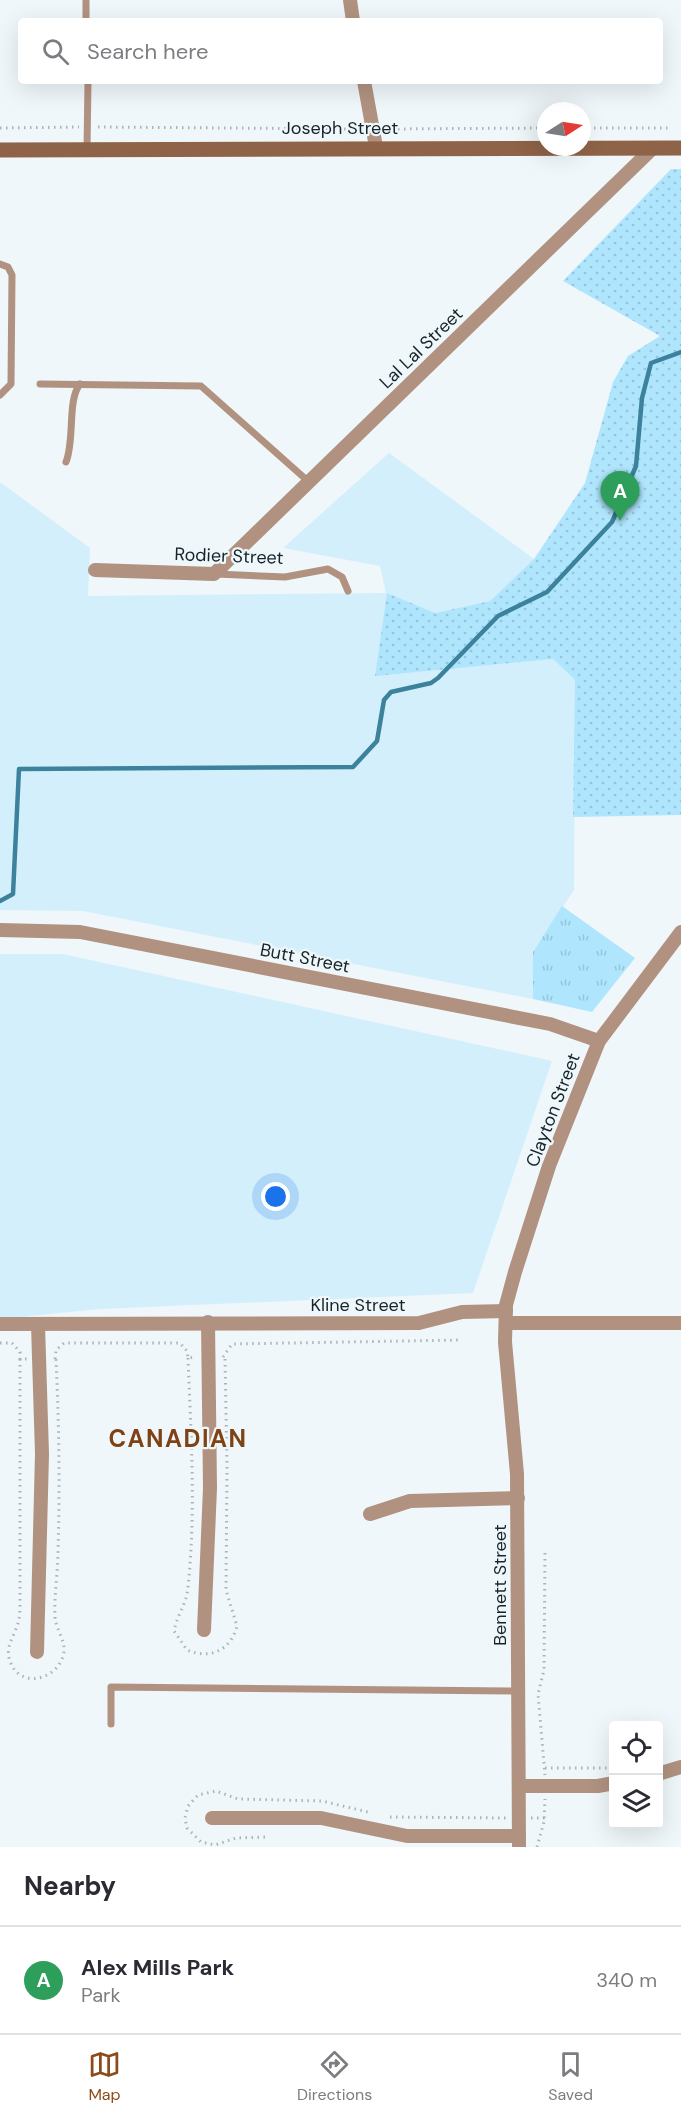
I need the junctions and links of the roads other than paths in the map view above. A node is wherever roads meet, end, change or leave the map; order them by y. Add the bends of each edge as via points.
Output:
1 (86, 0) edge
2 (350, 0) edge
3 (86, 18) edge
4 (353, 18) edge
5 (88, 84) edge
6 (364, 84) edge
7 (376, 147) junction
8 (653, 148) junction
9 (681, 148) edge
10 (87, 149) junction
11 (0, 150) edge
12 (0, 264) edge
13 (40, 384) dead end
14 (80, 384) junction
15 (0, 395) edge
16 (66, 462) dead end
17 (309, 482) junction
18 (95, 570) dead end
19 (214, 574) junction
20 (348, 591) dead end
21 (0, 930) edge
22 (681, 932) edge
23 (599, 1041) junction
24 (506, 1317) junction
25 (208, 1322) junction
26 (681, 1323) edge
27 (0, 1324) edge
28 (38, 1325) junction
29 (518, 1498) junction
30 (369, 1514) dead end
31 (204, 1630) dead end
32 (37, 1652) dead end
33 (519, 1691) junction
34 (111, 1724) dead end
35 (681, 1767) edge
36 (663, 1772) edge
37 (609, 1784) edge
38 (520, 1786) junction
39 (212, 1818) dead end
40 (519, 1842) edge

1 - 3 lane
2 - 4 street
5 - 10 lane
6 - 7 street
7 - 8 street, Joseph Street
7 - 10 street, Joseph Street
8 - 9 street, Joseph Street
8 - 17 street, Lal Lal Street
10 - 11 street, Joseph Street
12 - 15 lane via 12,274 12,343 11,384
13 - 14 lane
14 - 16 lane via 74,394 72,440
14 - 17 lane via 201,386
17 - 19 street, Lal Lal Street
18 - 19 street, Rodier Street
19 - 20 lane, Rodier Street via 285,577 328,569 342,577
21 - 23 street, Butt Street via 80,932 550,1024
22 - 23 street, Clayton Street
23 - 24 street, Clayton Street via 549,1166 514,1272
24 - 25 street, Kline Street via 462,1312 419,1323
24 - 26 street, Kline Street
24 - 29 street, Bennett Street
25 - 28 street, Kline Street
25 - 31 street via 210,1488
27 - 28 street, Kline Street
28 - 32 street via 42,1454
29 - 30 street via 415,1500
29 - 33 street, Bennett Street
33 - 34 lane via 111,1687
33 - 38 street, Bennett Street
35 - 36 street
37 - 38 street
38 - 40 street, Bennett Street
39 - 40 street via 321,1818 407,1836

